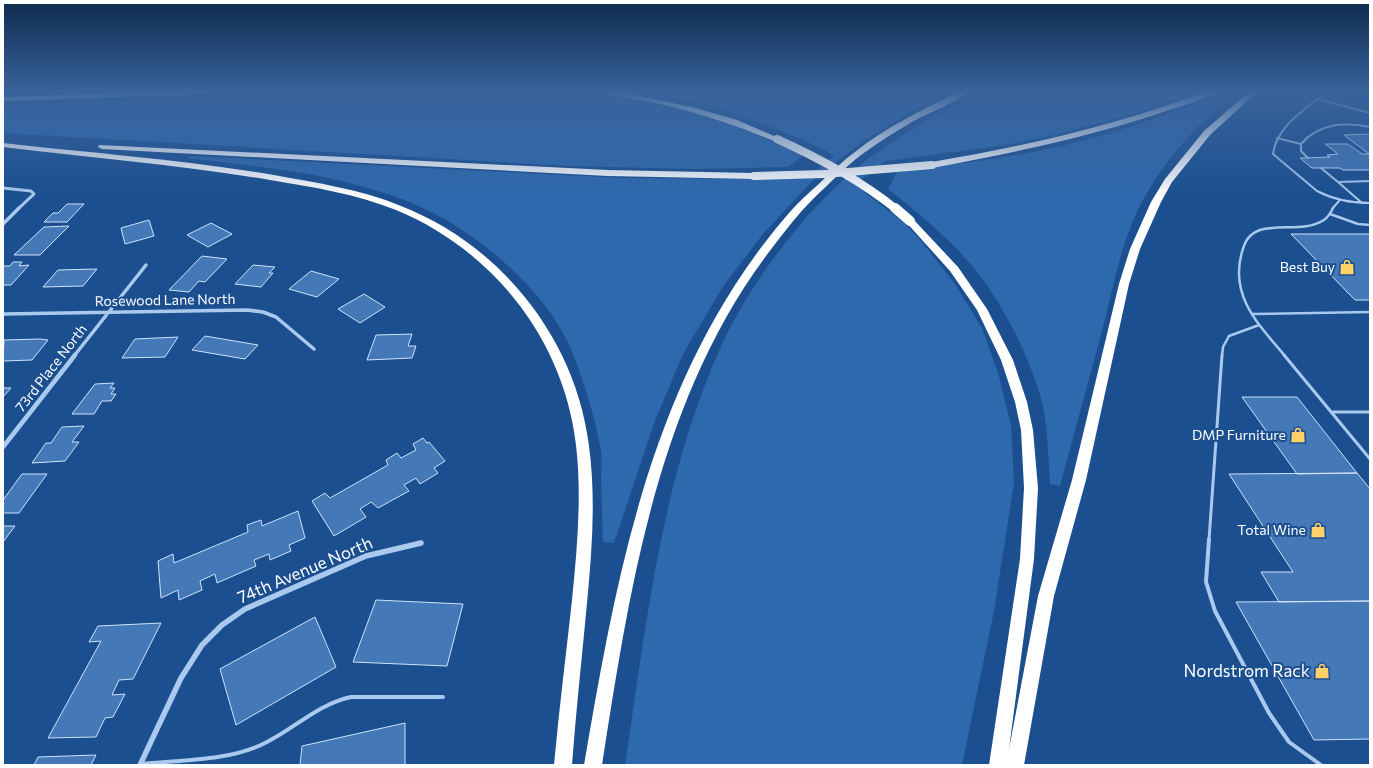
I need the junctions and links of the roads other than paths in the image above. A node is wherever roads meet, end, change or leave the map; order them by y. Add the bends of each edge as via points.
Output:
1 (750, 127) edge
2 (899, 127) edge
3 (1111, 127) edge
4 (1214, 127) edge
5 (1286, 127) edge
6 (1325, 127) edge
7 (1277, 138) junction
8 (3, 142) edge
9 (1301, 144) junction
10 (3, 145) edge
11 (1308, 158) dead end
12 (1321, 168) dead end
13 (1370, 181) edge
14 (1338, 182) junction
15 (3, 188) edge
16 (1339, 201) junction
17 (1362, 203) junction
18 (1370, 203) edge
19 (1330, 214) junction
20 (3, 224) edge
21 (1370, 225) edge
22 (146, 265) dead end
23 (110, 312) junction
24 (1370, 312) edge
25 (3, 314) edge
26 (1252, 314) junction
27 (1259, 324) junction
28 (314, 350) dead end
29 (1331, 412) junction
30 (1370, 412) edge
31 (3, 447) edge
32 (1370, 459) edge
33 (421, 543) dead end
34 (443, 697) dead end
35 (140, 765) edge
36 (563, 765) edge
37 (593, 765) edge
38 (998, 765) edge
39 (1015, 765) edge
40 (1321, 765) edge

1 - 38 highway, bridge via 817,157 851,177 910,221 954,269 982,308 1007,360 1027,430 1032,488 1027,559
2 - 37 highway via 858,153 793,214 745,276 709,338 674,415 654,474 632,554 614,637
3 - 8 highway, bridge via 1029,148 932,165 824,174 754,176 608,173
4 - 39 highway via 1168,181 1135,249 1121,298 1079,480 1046,596
5 - 7 lane
6 - 9 lane via 1306,137
7 - 9 lane
7 - 16 lane via 1272,149 1273,154 1317,191
9 - 11 lane via 1301,151
10 - 36 highway via 216,169 355,194 402,209 432,224 486,263 502,279 529,311 554,350 574,401 584,457 586,530
12 - 14 lane
13 - 14 lane
14 - 17 lane
15 - 20 street via 31,191 34,194
16 - 17 lane
16 - 19 lane
17 - 18 lane
19 - 21 lane via 1358,224
19 - 26 lane via 1324,220 1306,226 1261,230 1250,235 1245,241 1239,261 1238,281 1243,299
22 - 23 street, 73rd Place North
23 - 25 street, Rosewood Lane North
23 - 28 street, Rosewood Lane North via 230,309 263,312 276,317
23 - 31 street, 73rd Place North
24 - 26 lane
26 - 27 lane
27 - 29 lane
27 - 40 lane via 1229,336 1223,347 1206,582 1215,611 1270,713 1289,742
29 - 30 lane
29 - 32 lane
33 - 35 street, 74th Avenue North via 366,556 245,609 215,630 194,656 178,682
34 - 35 lane via 351,697 337,700 250,750 231,755

